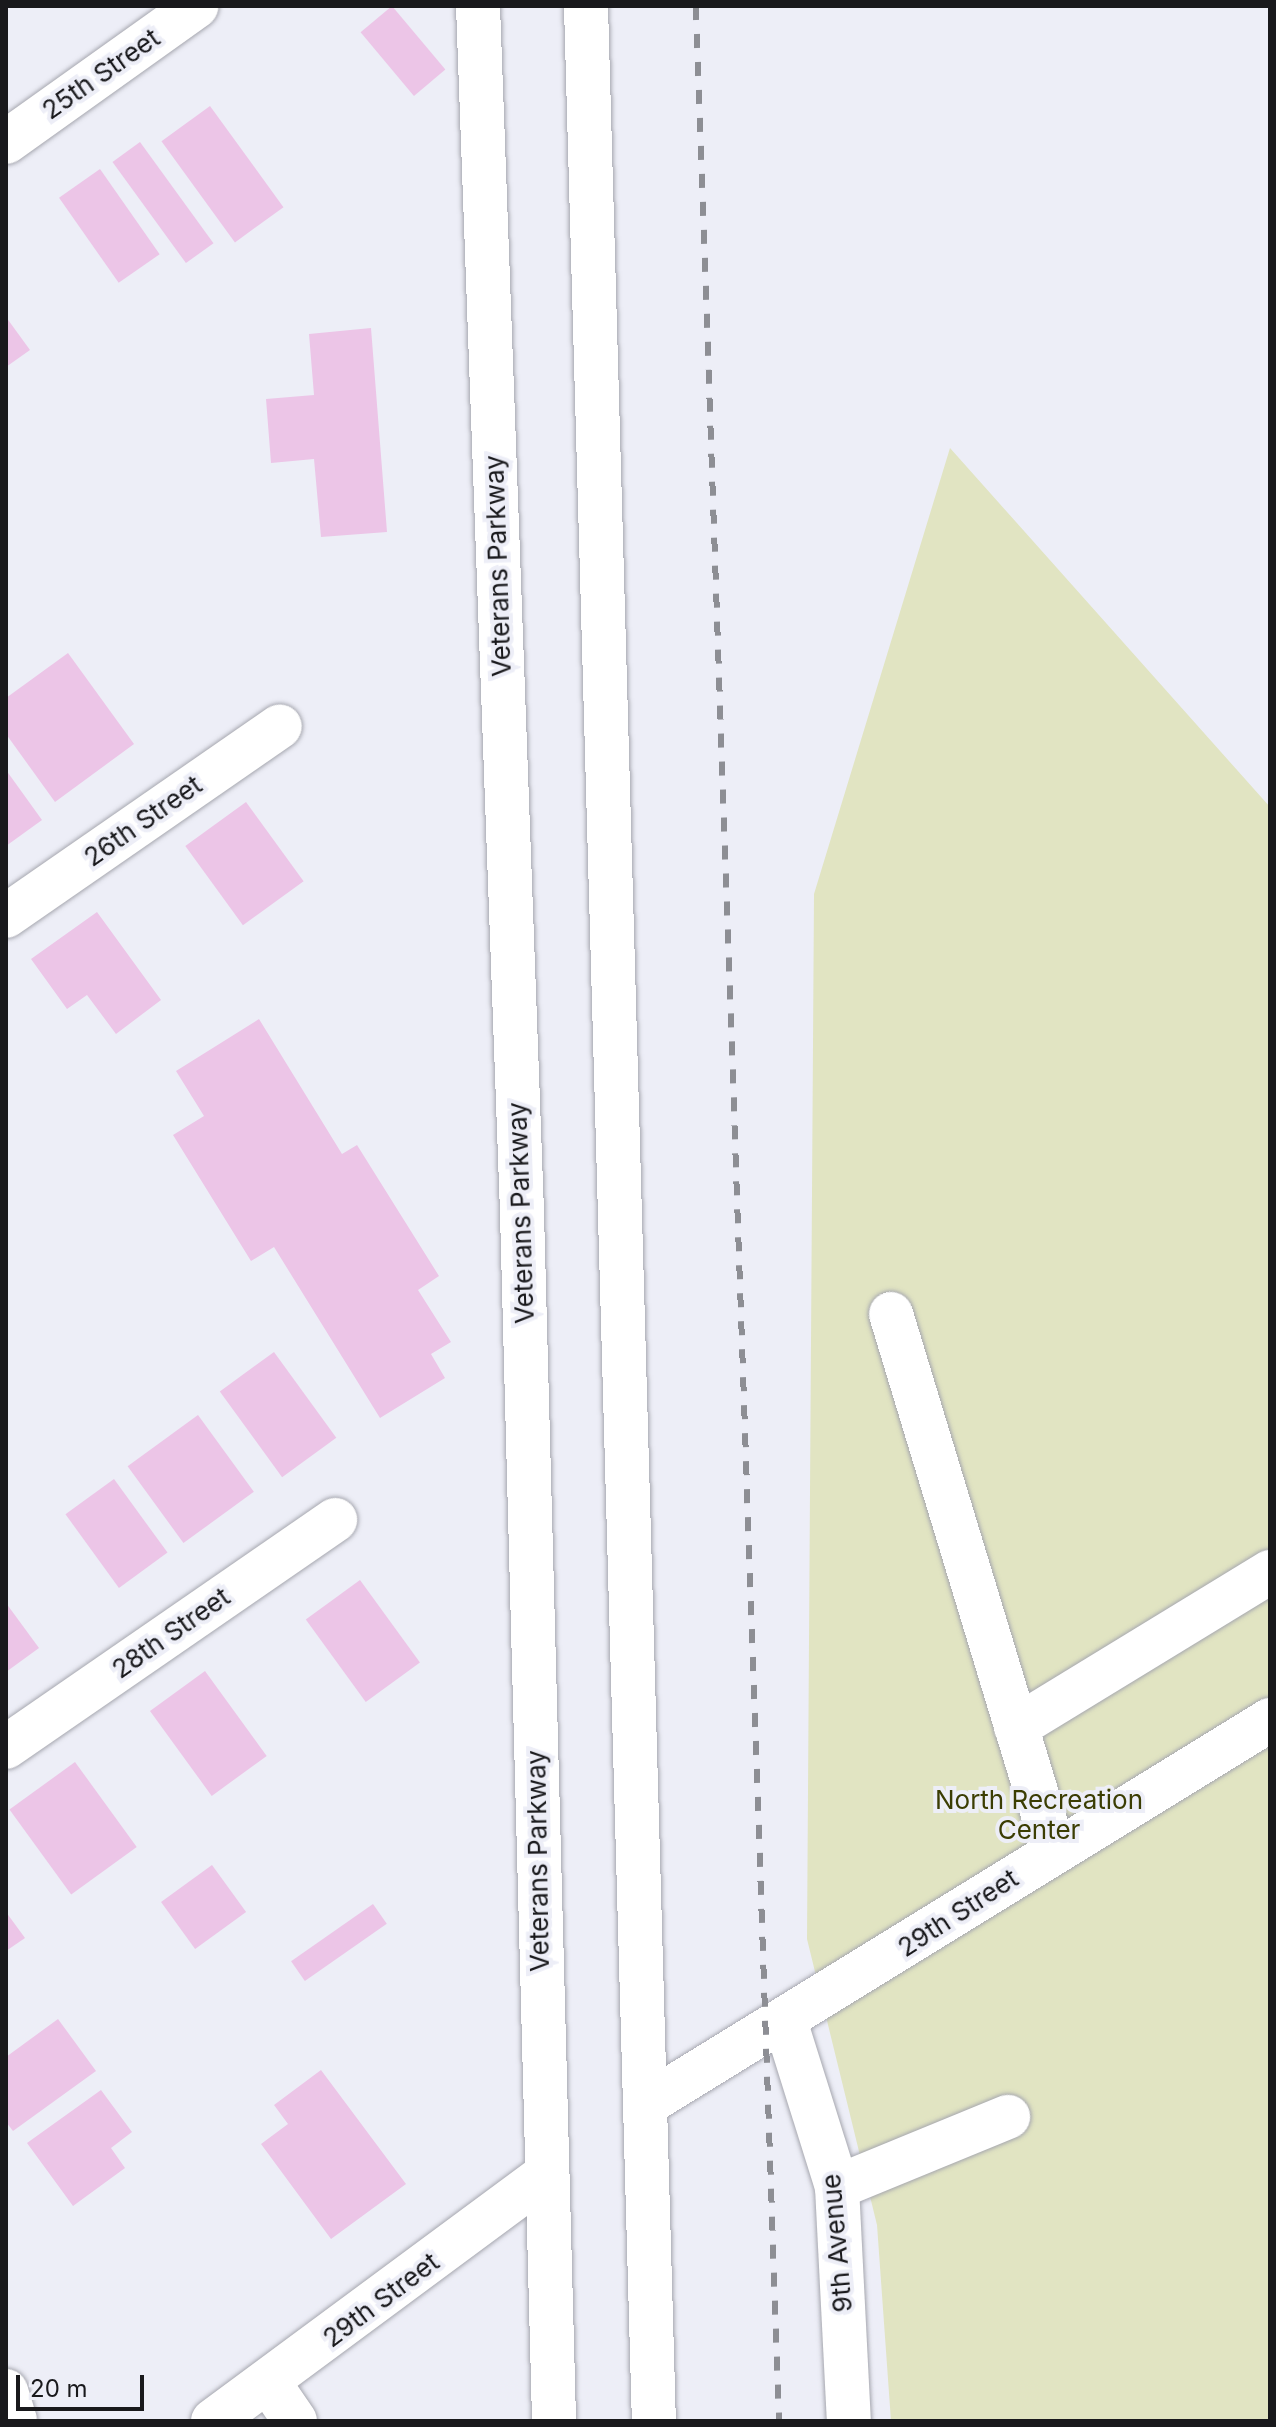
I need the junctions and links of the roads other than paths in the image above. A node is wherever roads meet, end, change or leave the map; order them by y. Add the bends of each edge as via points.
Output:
1 (197, 6) edge
2 (478, 6) edge
3 (586, 6) edge
4 (6, 142) edge
5 (280, 726) dead end
6 (6, 916) edge
7 (891, 1314) dead end
8 (335, 1520) dead end
9 (1270, 1572) edge
10 (1270, 1720) edge
11 (1016, 1727) junction
12 (6, 1747) edge
13 (1054, 1851) junction
14 (786, 2024) junction
15 (646, 2104) junction
16 (1008, 2117) dead end
17 (546, 2175) junction
18 (837, 2187) junction
19 (269, 2383) junction
20 (6, 2391) edge
21 (15, 2421) edge
22 (213, 2421) edge
23 (295, 2421) edge
24 (554, 2421) edge
25 (654, 2421) edge
26 (849, 2421) edge

1 - 4 main road, 25th Street
2 - 17 main road, Veterans Parkway via 522,1213
3 - 15 main road
5 - 6 main road, 26th Street
7 - 11 main road
8 - 12 main road, 28th Street
9 - 11 main road
10 - 13 main road, 29th Street
11 - 13 main road
13 - 14 main road, 29th Street
14 - 15 main road, 29th Street
14 - 18 main road, 9th Avenue
15 - 25 main road
16 - 18 main road
17 - 19 main road, 29th Street
17 - 24 main road, Veterans Parkway
18 - 26 main road, 9th Avenue
19 - 22 main road, 29th Street
19 - 23 main road
20 - 21 main road

